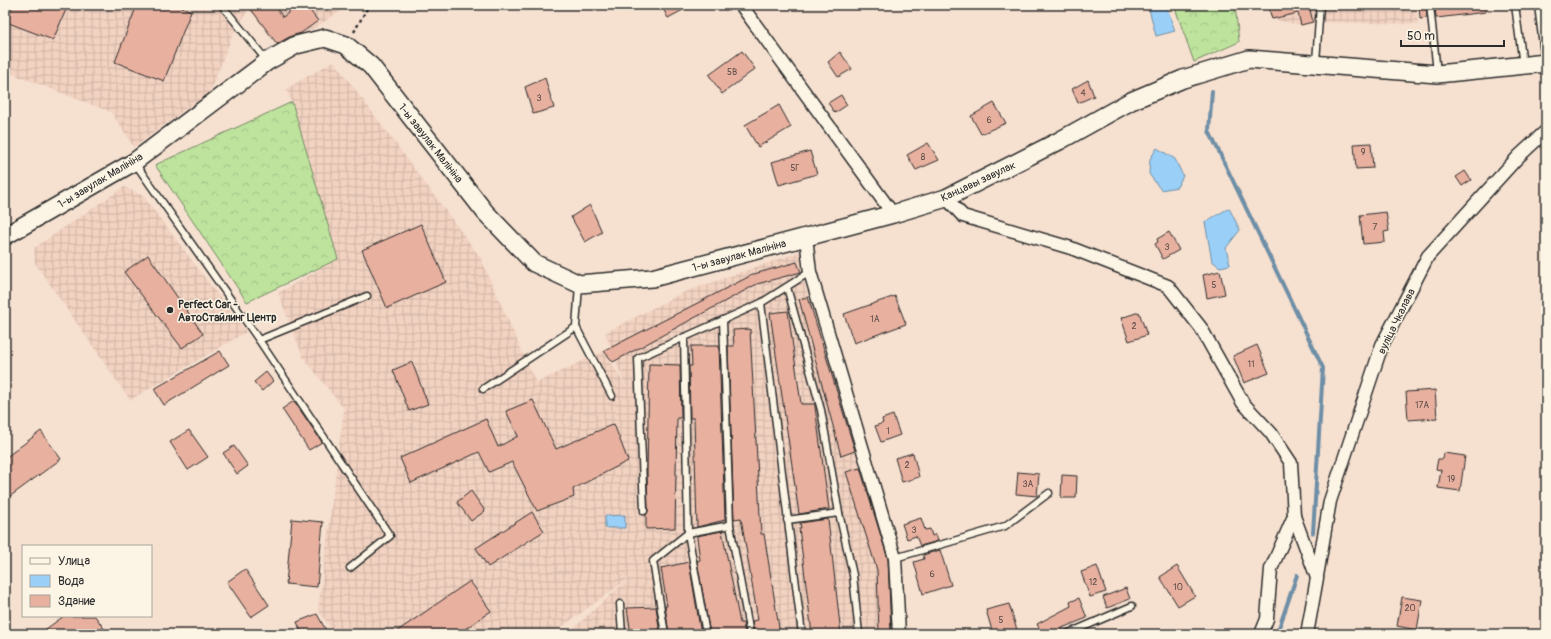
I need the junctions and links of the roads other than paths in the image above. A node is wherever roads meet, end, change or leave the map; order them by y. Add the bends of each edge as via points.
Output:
1 (741, 5) edge
2 (1320, 5) edge
3 (1430, 5) edge
4 (1516, 5) edge
5 (1538, 5) edge
6 (224, 8) dead end
7 (268, 62) junction
8 (1546, 63) edge
9 (1316, 64) junction
10 (1523, 66) junction
11 (1437, 74) junction
12 (1546, 131) edge
13 (134, 162) junction
14 (946, 198) junction
15 (893, 214) junction
16 (6, 232) edge
17 (806, 237) junction
18 (810, 272) junction
19 (579, 284) junction
20 (787, 287) junction
21 (367, 296) dead end
22 (762, 304) junction
23 (723, 320) junction
24 (576, 327) junction
25 (684, 337) junction
26 (259, 340) junction
27 (483, 389) dead end
28 (612, 396) dead end
29 (1049, 493) dead end
30 (644, 511) dead end
31 (839, 513) junction
32 (1294, 516) junction
33 (787, 520) junction
34 (730, 525) junction
35 (688, 532) junction
36 (895, 558) junction
37 (350, 568) dead end
38 (1317, 578) junction
39 (620, 604) dead end
40 (1132, 606) dead end
41 (622, 634) edge
42 (665, 634) edge
43 (706, 634) edge
44 (750, 634) edge
45 (802, 634) edge
46 (859, 634) edge
47 (899, 634) edge
48 (1067, 634) edge
49 (1261, 634) edge
50 (1307, 634) edge

1 - 15 street
2 - 9 lane
3 - 11 lane
4 - 10 lane
5 - 8 lane
6 - 7 lane
7 - 13 street, 1-ы завулак Малініна
7 - 19 street, 1-ы завулак Малініна via 296,45 325,38 346,45 371,66 485,212 523,251 534,262
8 - 10 street, Канцавы завулак
9 - 11 street, Канцавы завулак
9 - 14 street, Канцавы завулак via 1249,59 1183,79 1131,101 1060,141
10 - 11 street, Канцавы завулак
12 - 38 street, вуліца Чкалава via 1518,157 1428,256 1382,345 1330,501
13 - 16 street, 1-ы завулак Малініна
13 - 26 lane
14 - 15 street, Канцавы завулак
14 - 32 street via 963,216 1071,248 1168,286 1201,328 1243,403 1271,432 1291,464
15 - 17 street, 1-ы завулак Малініна
17 - 18 street
17 - 19 street, 1-ы завулак Малініна via 652,278
18 - 20 lane
18 - 36 street
19 - 24 lane
20 - 22 lane
20 - 31 lane via 822,410
21 - 26 lane
22 - 23 lane
22 - 33 lane
23 - 25 lane
23 - 34 lane
24 - 27 lane
24 - 28 lane
25 - 30 lane via 638,358
25 - 35 lane
26 - 37 lane via 390,536
29 - 36 lane via 1005,526
31 - 33 lane
31 - 46 lane via 853,574
32 - 38 street
32 - 49 street via 1271,569 1267,619
33 - 45 lane
34 - 35 lane
34 - 44 lane
35 - 42 lane via 653,561
35 - 43 lane
36 - 47 street
38 - 50 street, вуліца Чкалава
39 - 41 lane
40 - 48 lane

